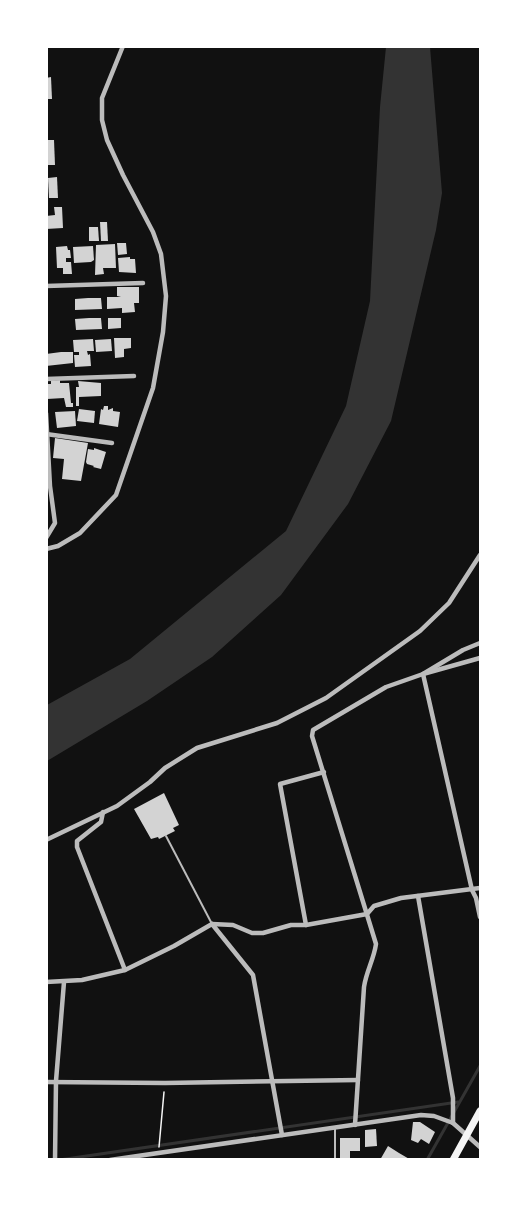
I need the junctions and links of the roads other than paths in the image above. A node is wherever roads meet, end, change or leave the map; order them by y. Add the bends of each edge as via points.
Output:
1 (123, 46) edge
2 (143, 282) dead end
3 (46, 286) edge
4 (134, 376) dead end
5 (46, 379) edge
6 (46, 412) edge
7 (47, 434) edge
8 (112, 443) dead end
9 (46, 523) edge
10 (55, 524) junction
11 (46, 538) edge
12 (46, 549) edge
13 (480, 555) edge
14 (480, 643) edge
15 (480, 658) edge
16 (423, 674) junction
17 (324, 772) junction
18 (103, 812) junction
19 (166, 836) dead end
20 (46, 840) edge
21 (480, 888) edge
22 (472, 890) junction
23 (418, 896) junction
24 (367, 914) junction
25 (480, 917) edge
26 (212, 924) junction
27 (306, 925) junction
28 (125, 970) junction
29 (46, 982) edge
30 (64, 982) junction
31 (358, 1080) junction
32 (56, 1081) junction
33 (46, 1082) edge
34 (274, 1082) junction
35 (480, 1111) edge
36 (453, 1123) junction
37 (355, 1125) junction
38 (334, 1128) junction
39 (282, 1135) junction
40 (467, 1135) junction
41 (480, 1147) edge
42 (55, 1160) edge
43 (110, 1160) edge
44 (335, 1160) edge
45 (453, 1160) edge

1 - 12 street via 102,98 102,120 107,140 161,254 166,296 163,332 153,388 116,495 80,533
2 - 3 street
4 - 5 street
6 - 7 street
7 - 8 street
7 - 10 street
9 - 10 street
10 - 11 street
13 - 18 street via 449,603 372,667 326,698 277,723 181,756 133,795
14 - 16 street
15 - 16 street
16 - 17 street via 386,687 312,730
16 - 22 street
17 - 24 street
17 - 27 street via 280,784
18 - 20 street
18 - 28 street via 101,822 83,834 77,847
19 - 26 lane
21 - 22 street
22 - 23 street
22 - 25 street
23 - 24 street via 374,906
23 - 36 street via 453,1098
24 - 27 street
24 - 31 street via 376,944 364,987
26 - 27 street via 233,925 252,933
26 - 28 street
26 - 34 street via 253,975
28 - 30 street
29 - 30 street
30 - 32 street
31 - 34 street
31 - 37 street
32 - 33 street
32 - 34 street
32 - 42 street
34 - 39 street
35 - 40 main road
36 - 37 street via 421,1115
36 - 40 street
37 - 38 street
38 - 39 street
38 - 44 lane
39 - 43 street
40 - 41 street
40 - 45 main road

